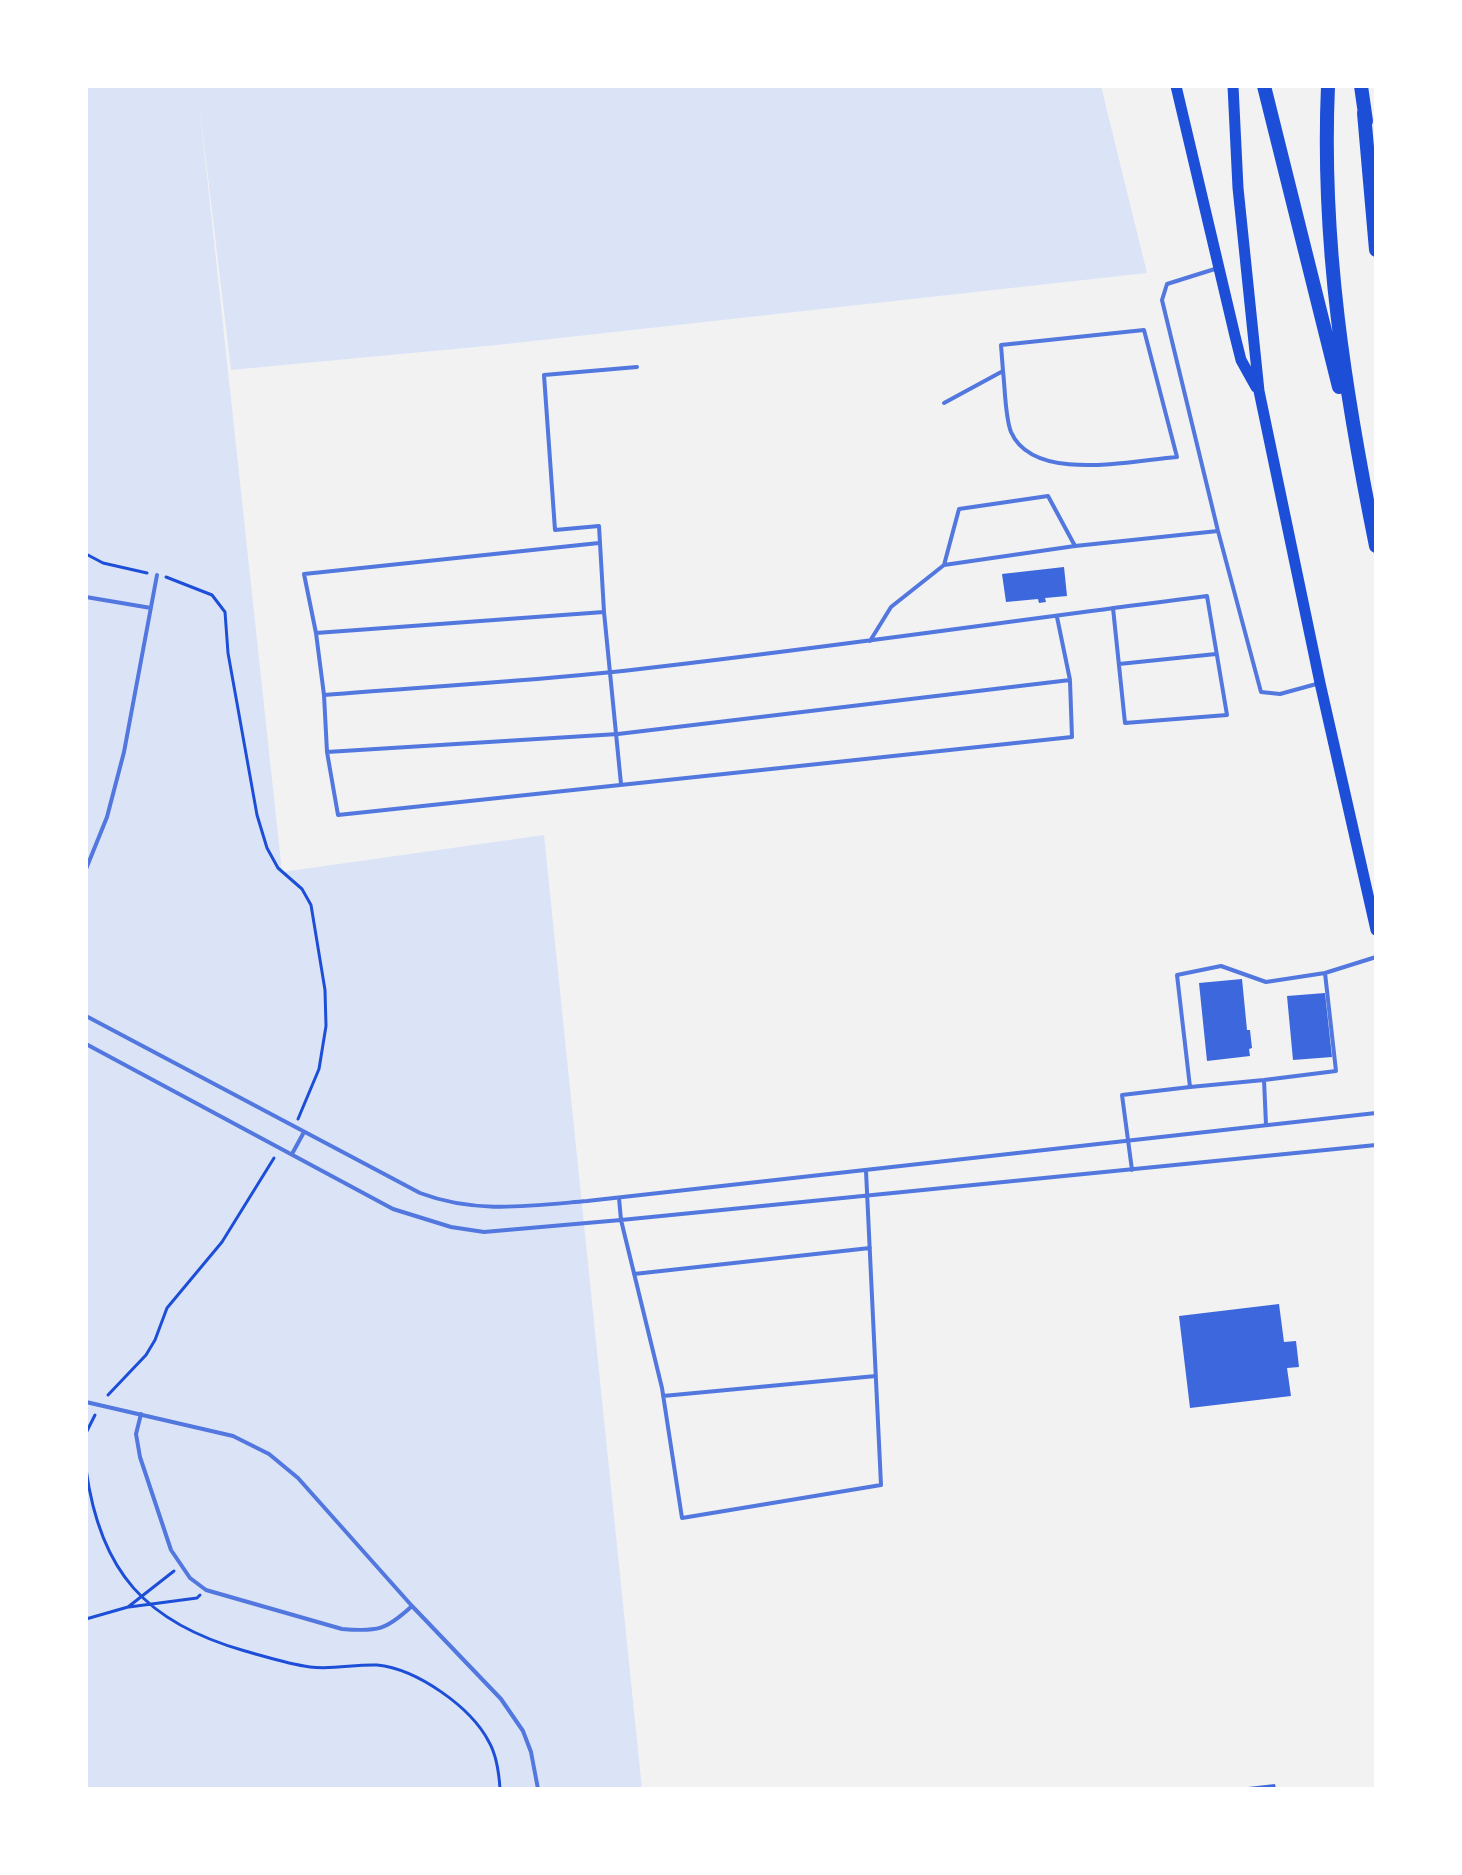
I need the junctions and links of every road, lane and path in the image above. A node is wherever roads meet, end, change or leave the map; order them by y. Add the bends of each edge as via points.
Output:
1 (1176, 86) edge
2 (1233, 86) edge
3 (1264, 86) edge
4 (1328, 86) edge
5 (1361, 86) edge
6 (1364, 113) junction
7 (1376, 193) edge
8 (1376, 250) edge
9 (1220, 268) junction
10 (637, 367) dead end
11 (1003, 371) junction
12 (1259, 391) junction
13 (944, 403) dead end
14 (1364, 485) junction
15 (1218, 531) junction
16 (599, 543) junction
17 (1075, 546) junction
18 (1376, 546) edge
19 (86, 554) edge
20 (944, 565) junction
21 (157, 575) junction
22 (86, 597) edge
23 (151, 608) junction
24 (1113, 608) junction
25 (604, 612) junction
26 (1057, 617) junction
27 (316, 633) junction
28 (870, 641) junction
29 (1216, 654) junction
30 (1119, 664) junction
31 (611, 672) junction
32 (1070, 680) junction
33 (1320, 683) junction
34 (324, 695) junction
35 (618, 734) junction
36 (327, 752) junction
37 (621, 784) junction
38 (86, 869) edge
39 (1376, 930) edge
40 (1376, 957) edge
41 (1325, 973) junction
42 (86, 1016) edge
43 (86, 1044) edge
44 (1264, 1080) junction
45 (1190, 1087) junction
46 (1376, 1113) edge
47 (1266, 1125) junction
48 (295, 1127) junction
49 (304, 1132) junction
50 (1129, 1139) junction
51 (1376, 1145) edge
52 (280, 1148) junction
53 (292, 1154) junction
54 (1132, 1170) junction
55 (866, 1171) junction
56 (868, 1196) junction
57 (619, 1198) junction
58 (621, 1220) junction
59 (870, 1248) junction
60 (634, 1274) junction
61 (876, 1376) junction
62 (663, 1396) junction
63 (86, 1402) edge
64 (99, 1405) junction
65 (141, 1414) junction
66 (86, 1433) edge
67 (86, 1469) edge
68 (180, 1566) junction
69 (206, 1590) junction
70 (141, 1597) junction
71 (149, 1604) junction
72 (412, 1606) junction
73 (128, 1607) junction
74 (86, 1619) edge
75 (500, 1789) edge
76 (538, 1789) edge

1 - 9 main road
2 - 12 main road
3 - 14 highway
4 - 14 highway via 1327,224
5 - 6 highway
6 - 7 highway
6 - 8 highway
9 - 12 main road via 1241,360
9 - 15 lane via 1167,284 1162,300
10 - 16 lane via 544,375 555,530 599,526
11 - 11 lane via 1001,345 1144,330 1177,457 1069,466 1023,450 1010,431
11 - 13 lane
12 - 33 main road
14 - 18 highway
15 - 17 lane
15 - 33 lane via 1261,692 1280,694
16 - 25 lane
16 - 27 lane via 304,574
17 - 20 lane
17 - 20 lane via 1048,496 959,509
19 - 21 path
20 - 28 lane via 891,607
21 - 23 lane
21 - 48 path via 212,595 225,612 257,815 278,868 311,905 325,990 325,1047
22 - 23 lane
23 - 38 lane via 124,752
24 - 26 lane
24 - 29 lane via 1207,596
24 - 30 lane
25 - 27 lane
25 - 31 lane
26 - 28 lane
26 - 32 lane
27 - 34 lane
28 - 31 lane
29 - 30 lane
29 - 30 lane via 1227,715 1125,723
31 - 34 lane
31 - 35 lane
32 - 35 lane
32 - 37 lane via 1072,737
33 - 39 main road
34 - 36 lane
35 - 36 lane
35 - 37 lane
36 - 37 lane via 338,815
40 - 41 lane
41 - 44 lane via 1336,1071
41 - 45 lane via 1266,982 1221,966 1177,975
42 - 48 lane
43 - 52 lane
44 - 45 lane
44 - 47 lane
45 - 50 lane via 1122,1095
46 - 47 lane
47 - 50 lane
48 - 49 lane
49 - 53 lane
49 - 57 lane via 445,1202 498,1208
50 - 54 lane
50 - 55 lane
51 - 54 lane
52 - 53 lane
52 - 64 path via 222,1242 167,1308 146,1355
53 - 58 lane via 393,1209 451,1227 484,1232
54 - 56 lane
55 - 56 lane
55 - 57 lane
56 - 58 lane
56 - 59 lane
57 - 58 lane
58 - 60 lane
59 - 60 lane
59 - 61 lane
60 - 62 lane
61 - 62 lane
61 - 62 lane via 881,1485 682,1518
63 - 64 lane
64 - 65 lane
64 - 66 path
65 - 68 lane via 136,1434 140,1457
65 - 72 lane via 233,1436 269,1454 298,1478
67 - 70 path via 90,1500 110,1557
68 - 69 lane
68 - 70 path
69 - 71 path via 197,1598
69 - 72 lane via 351,1630 392,1624
70 - 71 path
70 - 73 path
71 - 73 path
71 - 75 path via 203,1638 278,1660 328,1669 378,1665 422,1679 463,1710 488,1740
72 - 76 lane via 514,1715 531,1752
73 - 74 path

